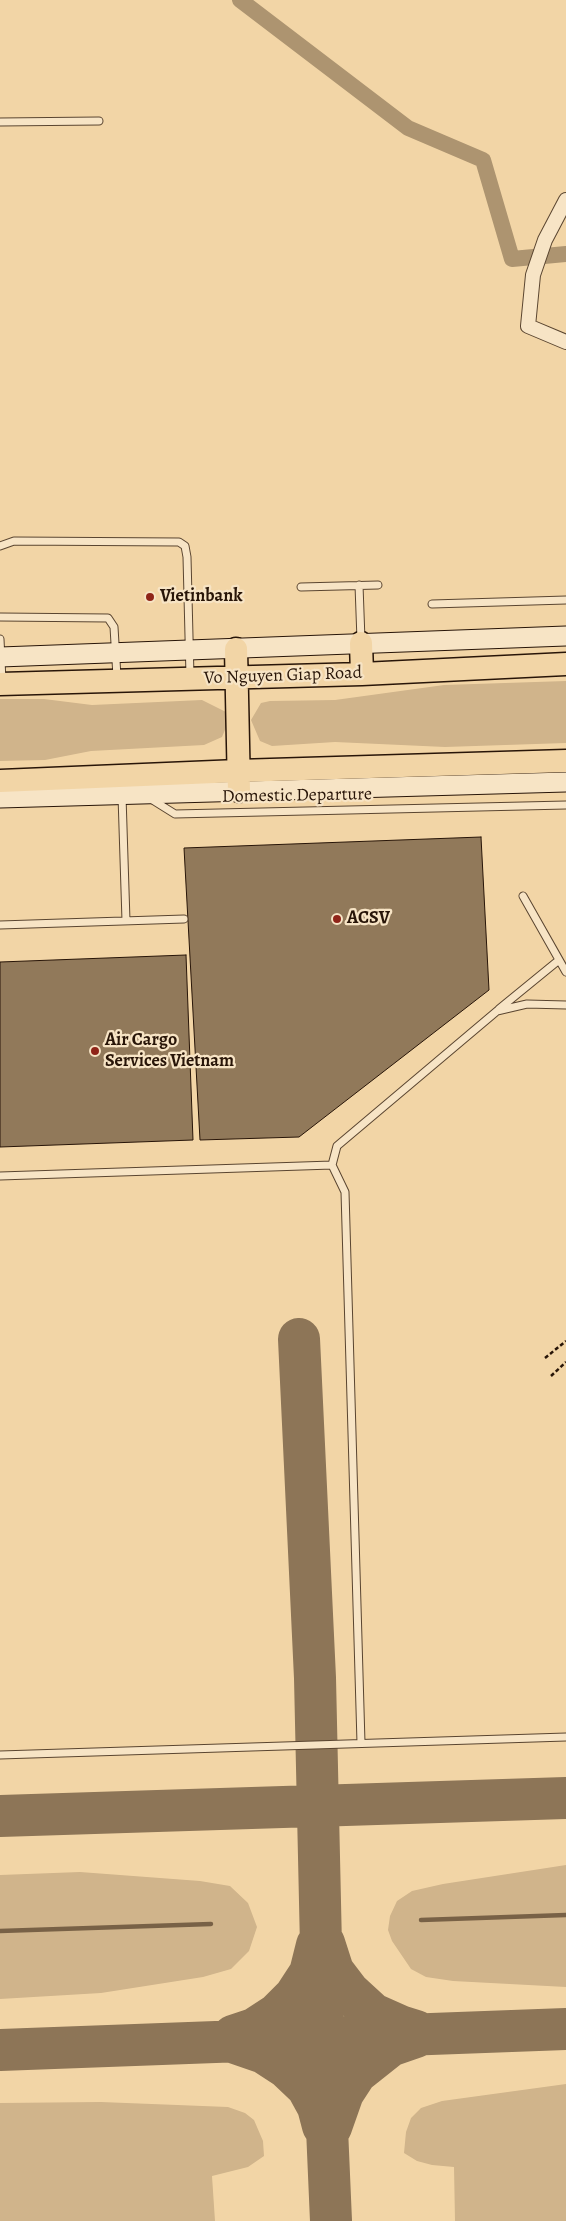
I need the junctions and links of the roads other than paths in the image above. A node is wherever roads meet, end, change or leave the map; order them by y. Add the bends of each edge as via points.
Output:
1 (99, 120) dead end
2 (0, 122) edge
3 (566, 200) edge
4 (566, 342) edge
5 (0, 546) edge
6 (378, 585) dead end
7 (359, 586) junction
8 (301, 587) dead end
9 (566, 600) edge
10 (432, 604) dead end
11 (0, 617) edge
12 (566, 636) edge
13 (361, 643) junction
14 (236, 649) junction
15 (189, 650) junction
16 (0, 651) edge
17 (116, 652) junction
18 (566, 664) edge
19 (362, 674) junction
20 (236, 678) junction
21 (190, 679) junction
22 (118, 681) junction
23 (1, 684) edge
24 (566, 761) edge
25 (416, 766) junction
26 (42, 780) junction
27 (0, 781) edge
28 (239, 781) junction
29 (566, 782) edge
30 (121, 785) junction
31 (438, 786) junction
32 (143, 794) junction
33 (84, 795) junction
34 (0, 798) edge
35 (566, 805) edge
36 (523, 896) dead end
37 (184, 919) dead end
38 (126, 921) junction
39 (0, 925) edge
40 (559, 960) junction
41 (566, 972) edge
42 (566, 1005) edge
43 (497, 1011) junction
44 (332, 1165) junction
45 (0, 1176) edge
46 (566, 1737) edge
47 (360, 1744) junction
48 (0, 1755) edge

1 - 2 lane
3 - 4 street via 545,240 533,275 528,326
5 - 15 lane via 14,542 179,542 185,546 187,557
6 - 7 lane
7 - 8 lane
7 - 13 lane
9 - 10 lane
11 - 17 lane via 108,618 114,627
12 - 13 main road, Vo Nguyen Giap Road
13 - 14 main road, Vo Nguyen Giap Road
13 - 19 highway
14 - 15 main road, Vo Nguyen Giap Road
14 - 20 highway
15 - 17 main road, Vo Nguyen Giap Road
15 - 21 lane
16 - 17 main road, Vo Nguyen Giap Road
16 - 23 lane
17 - 22 lane
18 - 19 highway, Vo Nguyen Giap Road
19 - 20 highway, Vo Nguyen Giap Road
20 - 21 highway, Vo Nguyen Giap Road
20 - 28 highway
21 - 22 highway, Vo Nguyen Giap Road
22 - 23 highway, Vo Nguyen Giap Road
24 - 25 highway
25 - 28 highway
25 - 31 main road
26 - 27 highway
26 - 30 highway
26 - 33 main road
28 - 30 highway
28 - 31 main road
28 - 32 main road
29 - 31 main road
30 - 32 main road
30 - 33 main road
30 - 38 lane
32 - 35 lane, Domestic Departure via 175,814
33 - 34 main road
36 - 40 lane
37 - 38 lane
38 - 39 lane
40 - 41 lane
40 - 43 lane
42 - 43 lane via 527,1004
43 - 44 lane via 337,1146
44 - 45 lane
44 - 47 lane via 345,1192
46 - 47 lane
47 - 48 lane

